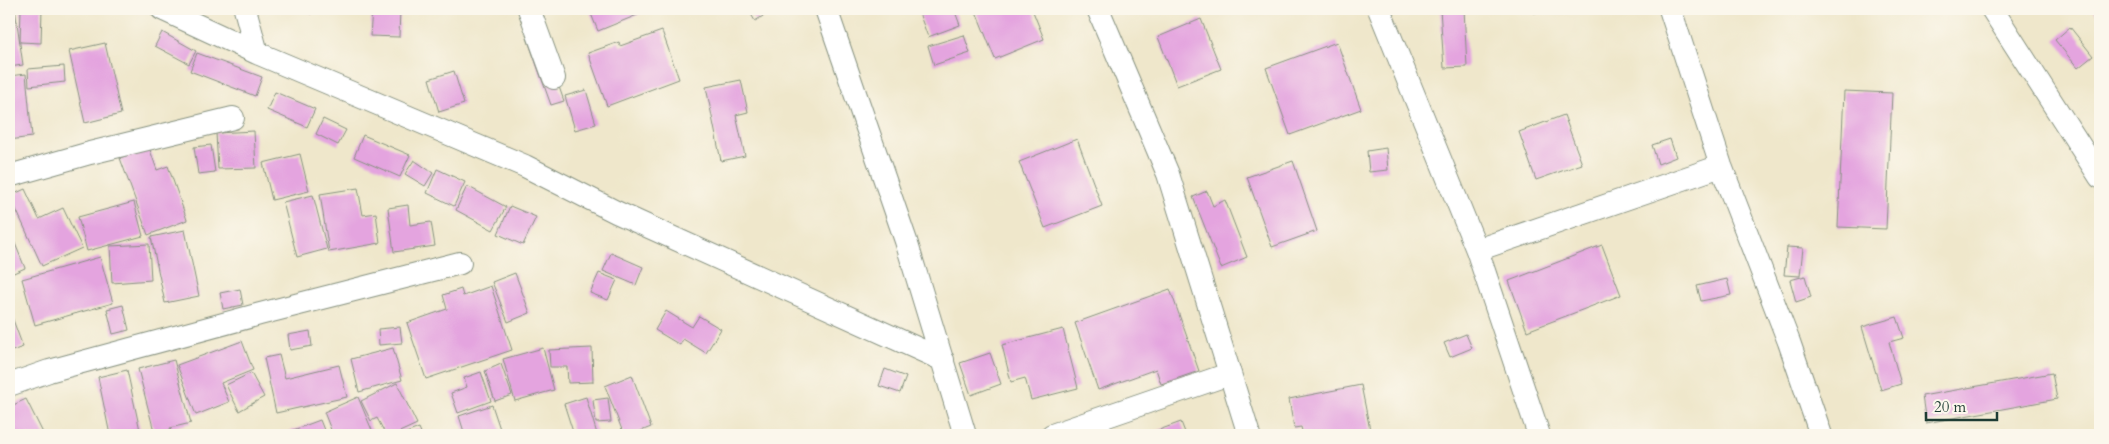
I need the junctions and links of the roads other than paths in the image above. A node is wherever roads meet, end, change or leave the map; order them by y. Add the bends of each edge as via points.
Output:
1 (162, 9) edge
2 (245, 9) edge
3 (529, 9) edge
4 (826, 9) edge
5 (1098, 9) edge
6 (1379, 9) edge
7 (1670, 9) edge
8 (1992, 9) edge
9 (257, 53) junction
10 (554, 78) dead end
11 (233, 118) dead end
12 (1721, 166) junction
13 (9, 176) edge
14 (2100, 177) edge
15 (1476, 250) junction
16 (460, 263) dead end
17 (943, 360) junction
18 (1229, 374) junction
19 (9, 385) edge
20 (965, 435) edge
21 (1052, 435) edge
22 (1249, 435) edge
23 (1538, 435) edge
24 (1821, 435) edge

1 - 9 street
2 - 9 street
3 - 10 street
4 - 17 street via 906,240
5 - 18 street via 1168,174
6 - 15 street
7 - 12 street
8 - 14 street
9 - 17 street via 525,166 616,212
11 - 13 street
12 - 15 street
12 - 24 street
15 - 23 street
16 - 19 street via 49,371
17 - 20 street
18 - 21 street
18 - 22 street

